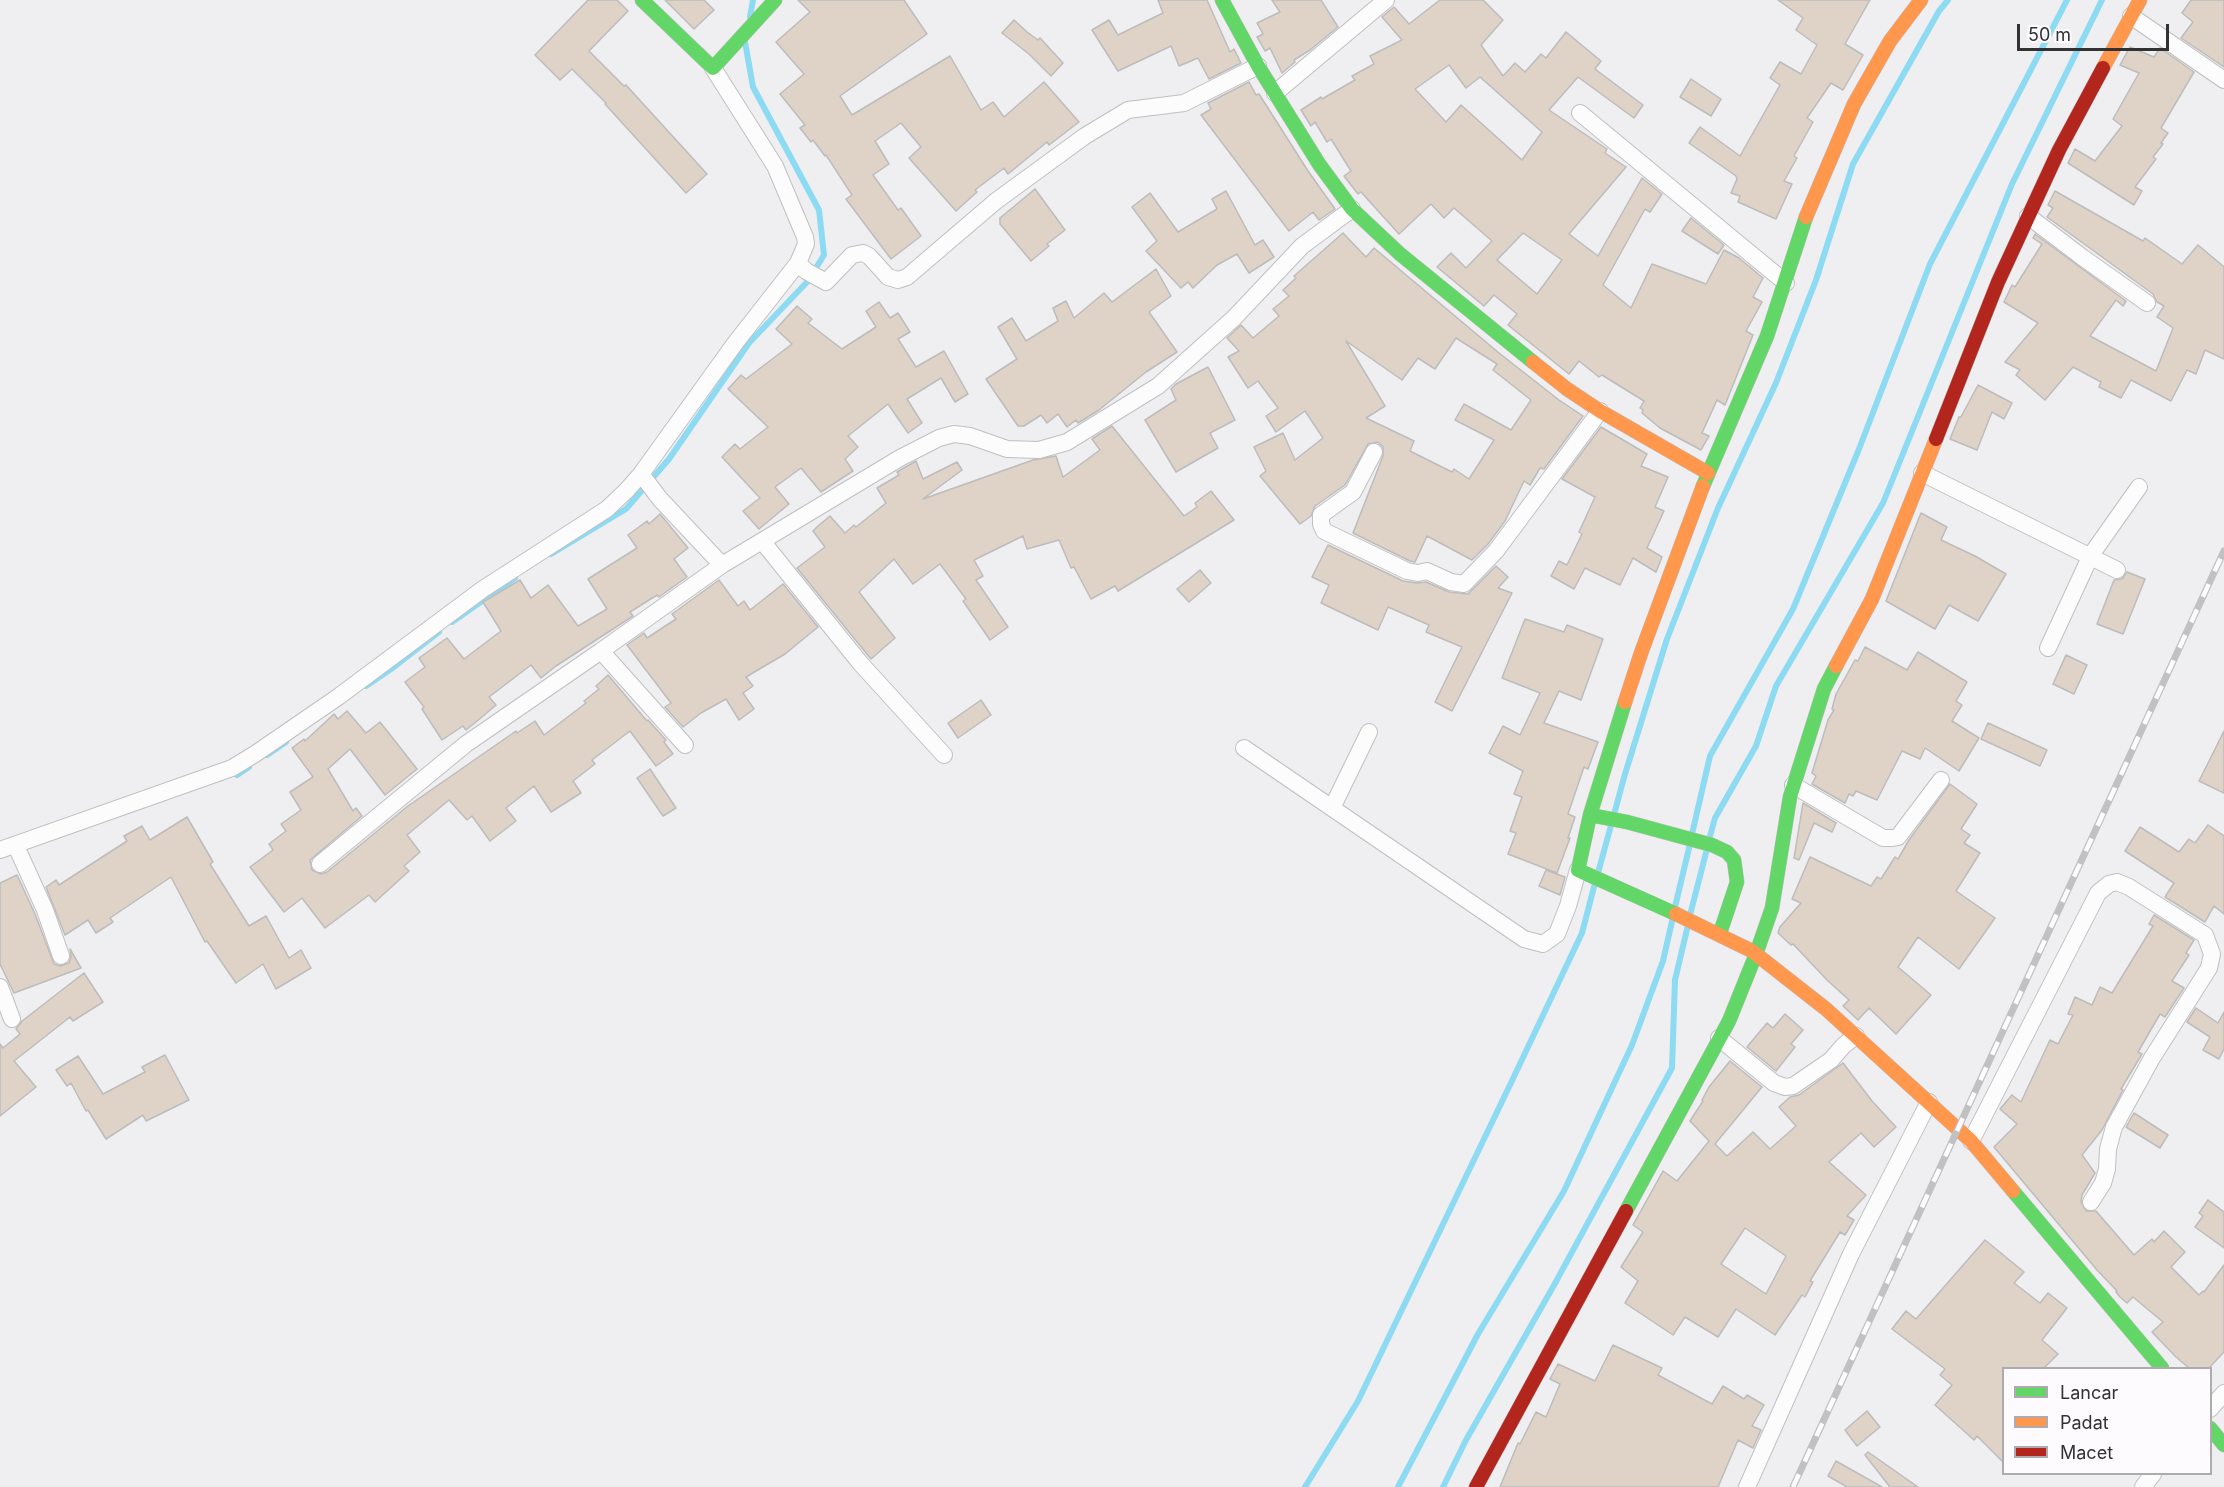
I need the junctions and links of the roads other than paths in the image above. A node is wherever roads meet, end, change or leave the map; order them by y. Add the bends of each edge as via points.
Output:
1 (642, 0) edge
2 (775, 0) edge
3 (1222, 0) edge
4 (1386, 0) edge
5 (1921, 0) edge
6 (2140, 0) edge
7 (2131, 16) junction
8 (719, 61) junction
9 (1258, 66) junction
10 (2224, 81) edge
11 (1275, 93) junction
12 (1580, 114) dead end
13 (1352, 209) junction
14 (2028, 216) junction
15 (802, 267) junction
16 (1786, 283) junction
17 (2147, 303) dead end
18 (1600, 411) junction
19 (1374, 452) dead end
20 (1708, 473) junction
21 (1922, 473) junction
22 (644, 478) junction
23 (2139, 487) dead end
24 (762, 541) junction
25 (2091, 555) junction
26 (722, 565) junction
27 (2117, 570) dead end
28 (2048, 648) dead end
29 (601, 651) junction
30 (1369, 732) dead end
31 (686, 745) dead end
32 (1244, 748) dead end
33 (944, 755) dead end
34 (1941, 780) dead end
35 (1793, 785) junction
36 (1332, 808) junction
37 (1590, 815) junction
38 (8, 848) edge
39 (320, 864) dead end
40 (1584, 872) junction
41 (1720, 933) junction
42 (1754, 952) junction
43 (61, 956) dead end
44 (0, 987) edge
45 (12, 1019) dead end
46 (1719, 1038) junction
47 (1850, 1041) junction
48 (1929, 1102) junction
49 (1971, 1141) junction
50 (2091, 1202) dead end
51 (2161, 1367) edge
52 (2224, 1393) edge
53 (2212, 1407) edge
54 (2212, 1429) edge
55 (2224, 1445) edge
56 (1476, 1487) edge
57 (1747, 1487) edge

1 - 8 street
2 - 8 street
3 - 9 street
4 - 11 street
5 - 16 street via 1890,41 1854,104 1809,208
6 - 7 street
7 - 10 street
7 - 14 street
8 - 15 street via 775,166 805,237
9 - 11 street
9 - 15 street via 1184,103 1128,110 996,201 907,277 888,277 869,256 857,253 829,281 822,281
11 - 13 street
12 - 16 street
13 - 18 street via 1507,342
13 - 24 street via 1302,246 1234,318 1158,386 1067,442 1039,450 1007,449 970,436 954,434 939,438
14 - 17 street
14 - 21 street
15 - 22 street via 736,342
16 - 20 street via 1739,406
18 - 19 street via 1496,551 1464,584 1427,571 1407,571 1324,531 1321,514 1353,492
18 - 20 street
20 - 37 street via 1641,653
21 - 25 street
21 - 35 street via 1872,599 1824,689
22 - 26 street
22 - 38 street via 607,509 483,589 247,759
23 - 25 street
24 - 26 street
24 - 33 street via 861,664
25 - 27 street
25 - 28 street
26 - 29 street
29 - 31 street
29 - 39 street via 466,744
30 - 36 street
32 - 36 street
34 - 35 street via 1898,837 1893,838 1883,838
35 - 42 street via 1772,908
36 - 40 street via 1524,939 1543,944 1557,934
37 - 40 street
37 - 41 street via 1727,852 1734,860 1737,882
38 - 43 street via 45,910
40 - 41 street
41 - 42 street
42 - 46 street
42 - 47 street via 1826,1009
44 - 45 street
46 - 47 street via 1774,1083 1785,1087 1793,1086 1831,1060
46 - 56 street
47 - 48 street
48 - 49 street
48 - 57 street via 1851,1254
49 - 50 street via 2098,893 2117,882 2129,887 2205,935 2212,954 2209,968 2114,1126 2103,1183
49 - 51 street
52 - 53 street
54 - 55 street

